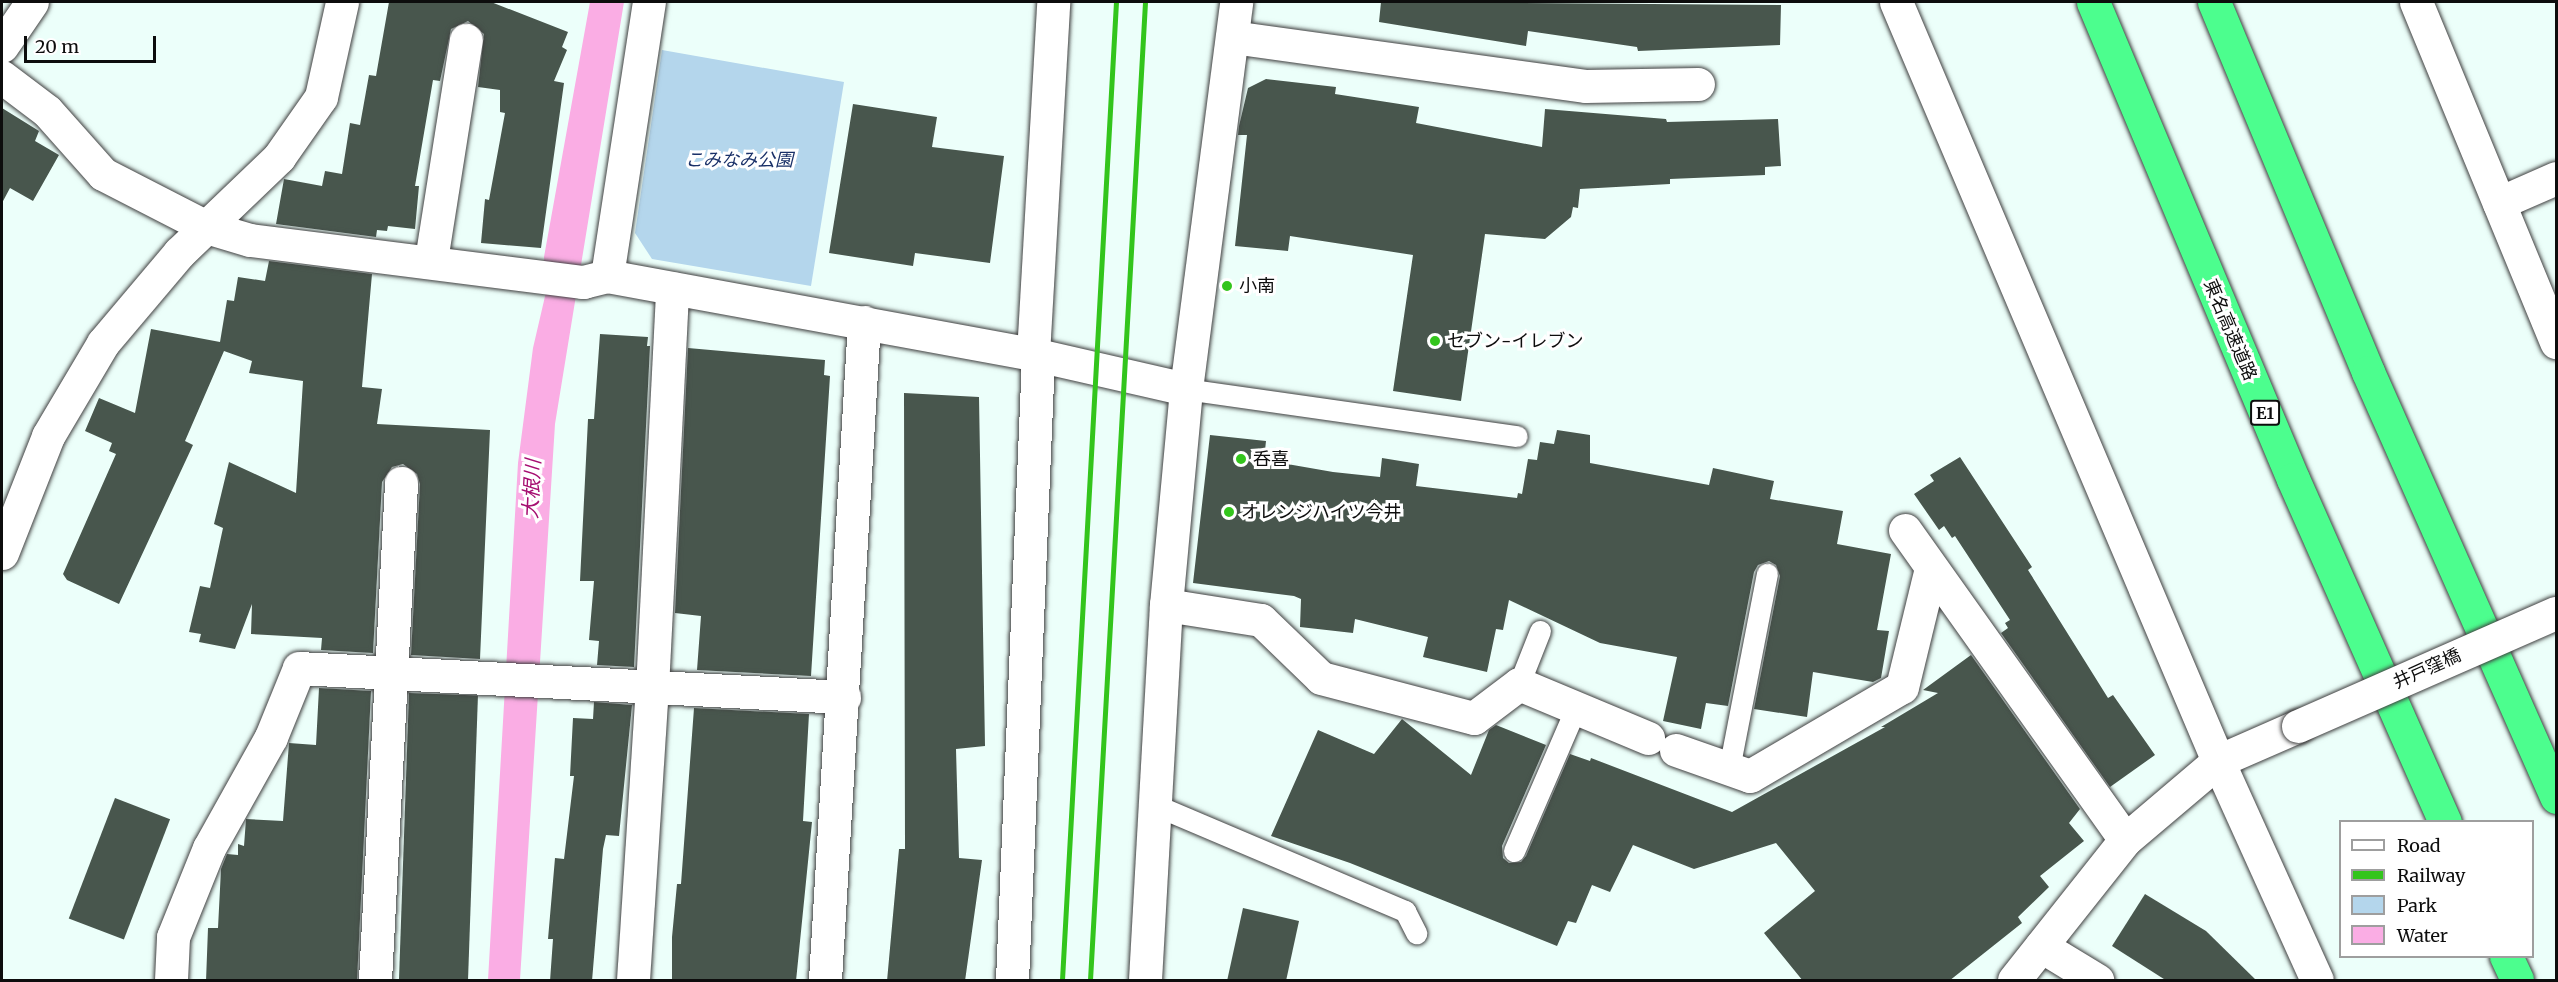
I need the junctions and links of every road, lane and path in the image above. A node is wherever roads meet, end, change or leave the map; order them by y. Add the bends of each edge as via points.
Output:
1 (32, 2) edge
2 (342, 2) edge
3 (649, 2) edge
4 (1053, 2) edge
5 (1236, 2) edge
6 (1896, 2) edge
7 (2093, 2) edge
8 (2214, 2) edge
9 (2416, 2) edge
10 (1232, 37) junction
11 (466, 40) dead end
12 (2, 46) edge
13 (2, 77) edge
14 (1698, 84) dead end
15 (2556, 178) edge
16 (2499, 203) junction
17 (206, 227) junction
18 (430, 260) junction
19 (595, 279) junction
20 (672, 290) junction
21 (864, 322) junction
22 (2556, 342) edge
23 (1036, 355) junction
24 (1186, 389) junction
25 (1517, 436) dead end
26 (401, 483) dead end
27 (1905, 530) dead end
28 (2, 553) edge
29 (1931, 568) junction
30 (1767, 574) dead end
31 (1166, 604) junction
32 (2556, 613) edge
33 (1540, 631) dead end
34 (393, 675) junction
35 (1519, 684) junction
36 (652, 688) junction
37 (844, 697) junction
38 (1576, 708) junction
39 (2218, 761) junction
40 (1729, 769) junction
41 (2556, 797) edge
42 (1155, 805) junction
43 (2444, 820) edge
44 (2125, 840) junction
45 (1514, 851) dead end
46 (1416, 933) dead end
47 (2041, 946) junction
48 (2506, 958) edge
49 (171, 981) edge
50 (375, 981) edge
51 (633, 981) edge
52 (825, 981) edge
53 (1012, 981) edge
54 (1145, 981) edge
55 (2014, 981) edge
56 (2097, 981) edge
57 (2317, 981) edge
58 (2517, 981) edge

1 - 12 street
2 - 17 street via 321,97 279,157
3 - 19 street
4 - 23 street
5 - 10 street
6 - 39 street
7 - 43 highway, 東名高速道路 / E1 via 2293,479
8 - 41 highway via 2368,372
9 - 16 street
10 - 14 street via 1585,86
10 - 24 street
11 - 18 street
13 - 17 street via 47,111 103,174
15 - 16 street
16 - 22 street
17 - 18 street via 250,240
17 - 28 street via 103,343 48,436
18 - 19 street
19 - 20 street
20 - 21 street
20 - 36 street
21 - 23 street
21 - 37 street
23 - 24 street
23 - 53 street
24 - 25 lane
24 - 31 street
26 - 34 street
27 - 29 street
29 - 40 street via 1902,687 1750,776
29 - 44 street
30 - 40 lane
31 - 35 street via 1261,620 1322,678 1474,718
31 - 42 street
32 - 39 street, 井戸窪橋, bridge
33 - 35 lane
34 - 36 street
34 - 49 street via 299,668 271,737 209,848 173,937
34 - 50 street
35 - 38 street
36 - 37 street
36 - 51 street
37 - 52 street
38 - 40 street
38 - 45 lane
39 - 44 street, 井戸窪橋
39 - 57 street
42 - 46 lane via 1405,911
42 - 54 street
44 - 47 street, 井戸窪橋
47 - 55 street, 井戸窪橋
47 - 56 street
48 - 58 highway

